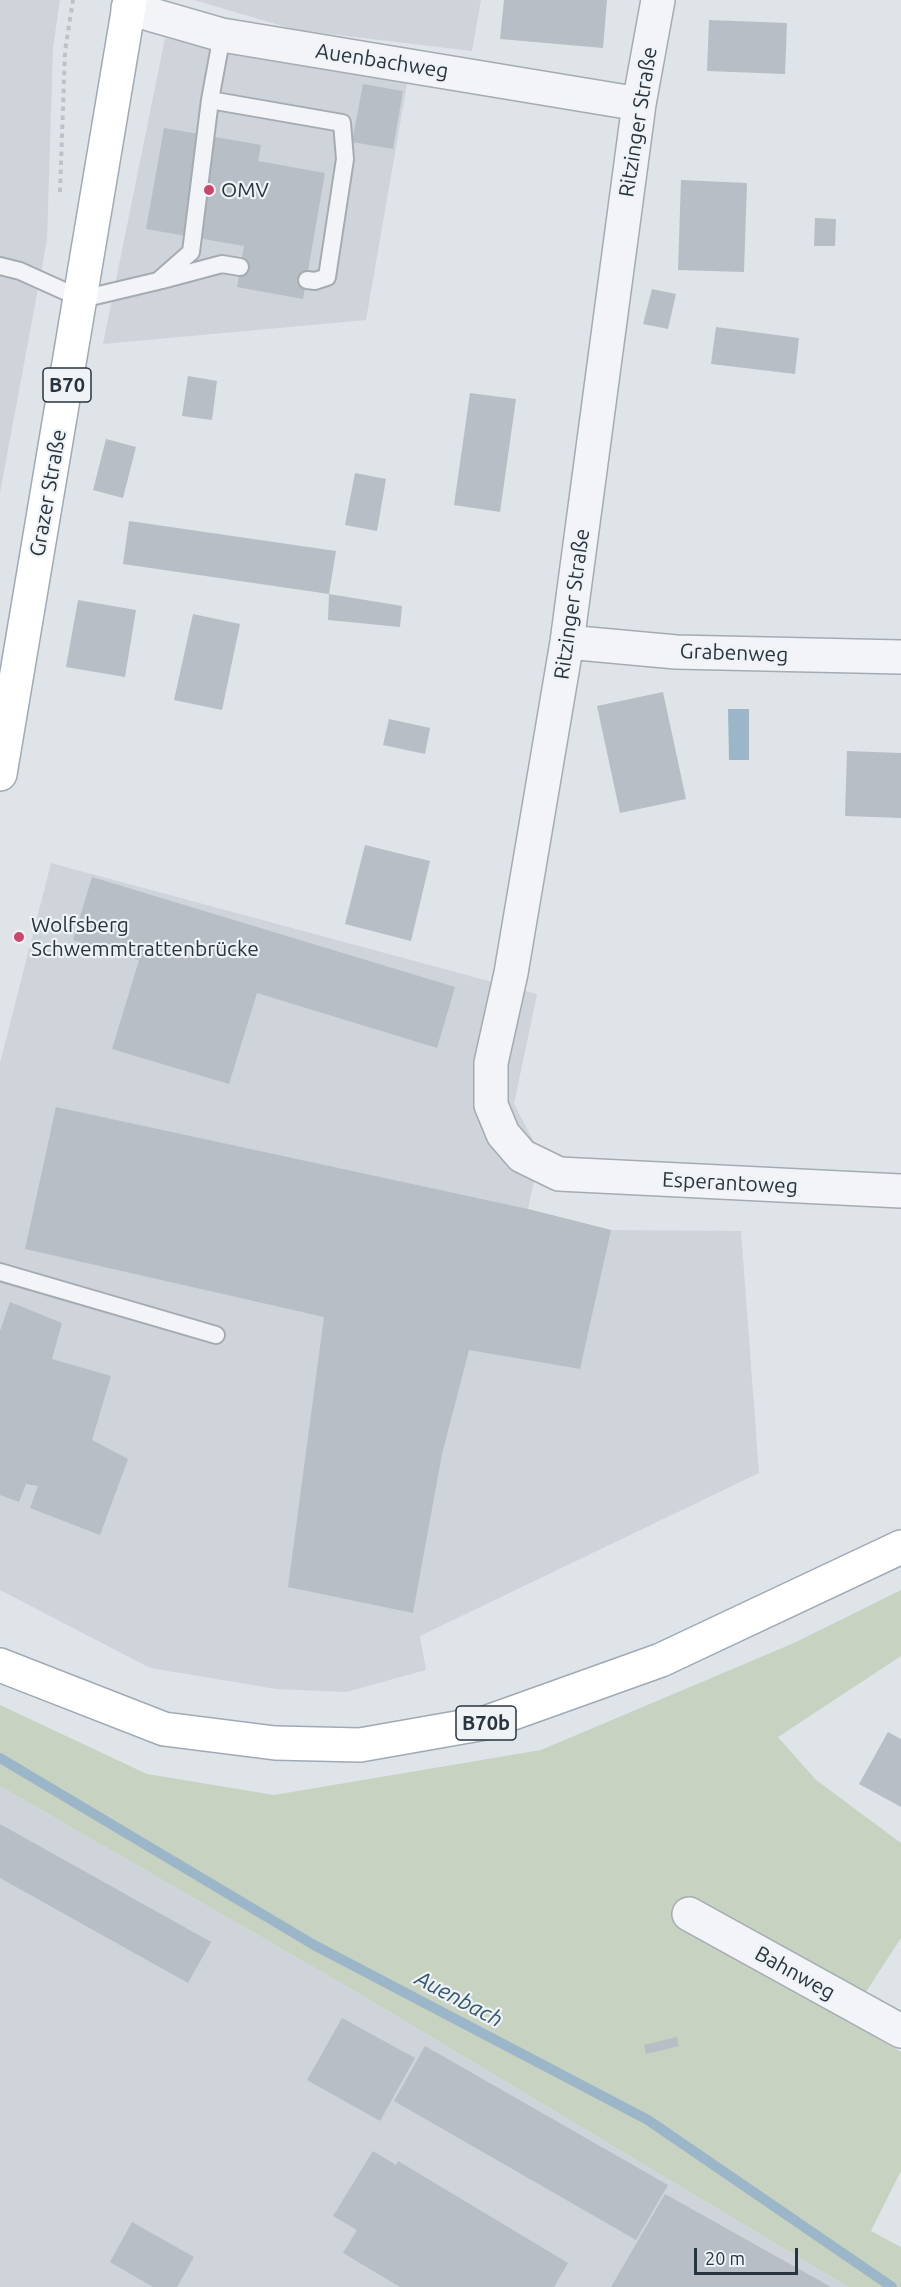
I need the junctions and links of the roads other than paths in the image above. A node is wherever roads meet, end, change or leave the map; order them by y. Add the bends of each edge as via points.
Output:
1 (658, 0) edge
2 (129, 4) edge
3 (222, 35) junction
4 (210, 100) junction
5 (639, 104) junction
6 (0, 266) edge
7 (240, 267) dead end
8 (307, 280) dead end
9 (158, 281) junction
10 (82, 299) junction
11 (567, 642) junction
12 (901, 657) edge
13 (0, 774) edge
14 (559, 1174) joint
15 (901, 1191) edge
16 (0, 1272) edge
17 (216, 1335) dead end
18 (901, 1547) edge
19 (0, 1651) edge
20 (0, 1665) edge
21 (47, 1683) junction
22 (689, 1914) dead end
23 (901, 2031) edge

1 - 5 street, Ritzinger Straße
2 - 3 street, Auenbachweg
2 - 10 main road, Grazer Straße / B70
3 - 4 lane
3 - 5 street, Auenbachweg
4 - 8 lane via 342,123 345,159 327,277
4 - 9 lane via 191,252
5 - 11 street, Ritzinger Straße
6 - 10 lane
7 - 9 lane via 222,264
9 - 10 lane
10 - 13 main road, Grazer Straße / B70
11 - 12 street, Grabenweg via 676,652
11 - 14 street, Ritzinger Straße via 511,973 491,1063 491,1105 503,1134 522,1156
14 - 15 street, Esperantoweg
16 - 17 lane
18 - 21 main road, B70b via 661,1660 485,1723 360,1745 275,1743 164,1729
19 - 21 main road, B70b
20 - 21 main road, B70b
22 - 23 street, Bahnweg

